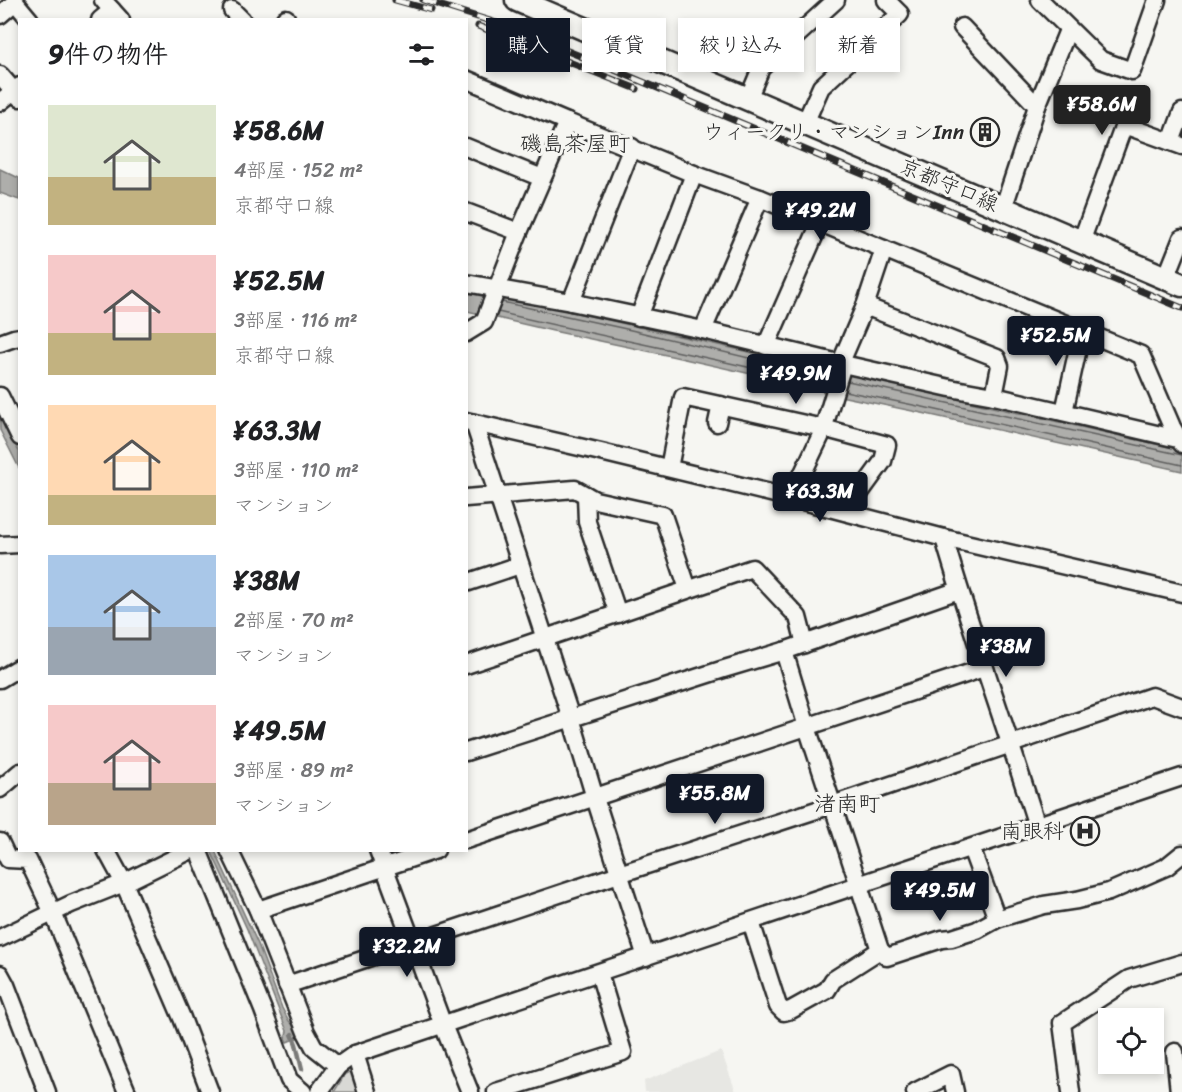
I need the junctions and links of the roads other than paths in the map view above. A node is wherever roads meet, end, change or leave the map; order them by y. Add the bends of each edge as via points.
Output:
1 (518, 0) edge
2 (836, 0) edge
3 (1040, 0) edge
4 (1157, 0) edge
5 (892, 2) edge
6 (0, 15) edge
7 (28, 18) edge
8 (962, 27) dead end
9 (1068, 30) junction
10 (0, 75) edge
11 (468, 80) edge
12 (18, 92) edge
13 (748, 99) junction
14 (0, 102) edge
15 (1037, 106) junction
16 (1182, 112) edge
17 (567, 122) junction
18 (805, 123) junction
19 (1176, 144) edge
20 (632, 147) junction
21 (468, 148) edge
22 (694, 174) junction
23 (542, 178) junction
24 (760, 198) junction
25 (1003, 208) junction
26 (468, 213) edge
27 (820, 224) junction
28 (519, 232) junction
29 (1182, 238) edge
30 (1081, 242) junction
31 (884, 249) junction
32 (1174, 282) edge
33 (468, 284) edge
34 (497, 288) junction
35 (571, 302) junction
36 (865, 306) junction
37 (639, 317) junction
38 (703, 330) junction
39 (1082, 330) junction
40 (468, 332) edge
41 (766, 346) junction
42 (842, 366) junction
43 (0, 396) edge
44 (994, 396) junction
45 (721, 405) junction
46 (1064, 412) junction
47 (470, 422) edge
48 (717, 423) dead end
49 (823, 428) junction
50 (18, 433) edge
51 (1181, 441) edge
52 (669, 468) junction
53 (586, 495) junction
54 (498, 496) junction
55 (468, 498) edge
56 (791, 498) junction
57 (846, 512) junction
58 (944, 538) junction
59 (18, 544) edge
60 (0, 545) edge
61 (520, 565) junction
62 (468, 582) edge
63 (688, 589) junction
64 (959, 590) junction
65 (1182, 593) edge
66 (618, 614) junction
67 (544, 638) junction
68 (805, 644) junction
69 (784, 651) junction
70 (468, 663) edge
71 (18, 668) edge
72 (984, 668) junction
73 (0, 679) edge
74 (1182, 707) edge
75 (571, 718) junction
76 (807, 727) junction
77 (1011, 743) junction
78 (468, 751) edge
79 (18, 774) edge
80 (1182, 777) edge
81 (0, 789) edge
82 (595, 798) junction
83 (832, 805) junction
84 (1037, 826) junction
85 (468, 839) edge
86 (0, 842) edge
87 (971, 848) junction
88 (107, 852) edge
89 (187, 852) edge
90 (199, 852) edge
91 (230, 852) edge
92 (379, 852) edge
93 (430, 852) edge
94 (1182, 854) edge
95 (385, 868) junction
96 (620, 874) junction
97 (124, 883) junction
98 (858, 885) junction
99 (258, 910) junction
100 (52, 913) junction
101 (997, 919) junction
102 (751, 922) junction
103 (0, 938) edge
104 (412, 944) junction
105 (880, 950) junction
106 (646, 957) junction
107 (1182, 963) edge
108 (598, 973) junction
109 (0, 974) edge
110 (287, 985) junction
111 (443, 1025) junction
112 (1175, 1052) dead end
113 (355, 1054) junction
114 (338, 1066) junction
115 (47, 1092) edge
116 (128, 1092) edge
117 (210, 1092) edge
118 (303, 1092) edge
119 (319, 1092) edge
120 (367, 1092) edge
121 (470, 1092) edge
122 (496, 1092) edge
123 (915, 1092) edge
124 (955, 1092) edge
125 (1071, 1092) edge
126 (1179, 1092) edge

1 - 13 main road, 京都守口線
2 - 13 street via 761,68
3 - 9 street
4 - 9 street via 1132,71 1101,60
5 - 18 street via 900,14 821,87
6 - 7 street via 15,2
8 - 15 street
9 - 15 street
10 - 12 street
11 - 17 street
12 - 14 street
13 - 18 main road, 京都守口線
15 - 25 street
16 - 19 street
17 - 20 street
17 - 23 street
18 - 25 main road, 京都守口線
19 - 30 street via 1124,125
20 - 22 street
20 - 35 street
21 - 23 street
22 - 24 street
22 - 37 street
23 - 28 street
24 - 27 street
24 - 38 street
25 - 30 main road, 京都守口線
26 - 28 street
27 - 31 street
27 - 41 street
28 - 34 street
29 - 32 street
30 - 32 main road, 京都守口線
31 - 36 street
31 - 39 street
33 - 34 street
34 - 35 street
34 - 40 street via 484,322
35 - 37 street
36 - 42 street
36 - 44 street via 997,358 1000,366
37 - 38 street
38 - 41 street
39 - 46 street
39 - 51 street via 1141,355
41 - 42 street
42 - 44 street
42 - 49 street
43 - 50 street
44 - 46 street
45 - 48 street
45 - 49 street
45 - 52 street via 684,397
46 - 51 street
47 - 52 street
47 - 54 street
49 - 56 street
49 - 57 street via 887,445 883,461
52 - 56 street
53 - 54 street via 575,489
53 - 63 street via 663,515
53 - 66 street via 588,522
54 - 55 street
54 - 61 street
56 - 57 street
57 - 58 street
58 - 64 street
58 - 65 street
59 - 60 street
61 - 62 street
61 - 67 street
63 - 66 street
63 - 68 street via 752,568 798,618
64 - 68 street
64 - 72 street
66 - 67 street
67 - 70 street
67 - 75 street
68 - 69 street
69 - 75 street
69 - 76 street
71 - 73 street
72 - 76 street
72 - 77 street
74 - 77 street via 1152,696
75 - 78 street
75 - 82 street
76 - 82 street
76 - 83 street
77 - 83 street
77 - 84 street
79 - 81 street
80 - 84 street
82 - 85 street
82 - 96 street
83 - 96 street
83 - 98 street
84 - 87 street
86 - 100 street via 8,859 28,860
87 - 98 street
87 - 101 street
88 - 97 street
89 - 97 street
90 - 118 street via 290,1080
91 - 99 street
92 - 95 street
93 - 95 street
94 - 101 street via 1166,867 1109,892 1044,904
95 - 99 street
95 - 104 street
96 - 104 street
96 - 106 street
97 - 100 street
97 - 117 street
98 - 102 street
98 - 105 street
99 - 110 street
100 - 103 street
100 - 116 street
101 - 105 street via 977,930 896,955 887,957
102 - 105 street via 783,1012 828,990 832,981
102 - 106 street
104 - 110 street
104 - 111 street
106 - 108 street
107 - 125 street via 1129,979 1062,1023
108 - 111 street
108 - 122 street via 623,1052
109 - 115 street
110 - 114 street via 314,1047
111 - 113 street
111 - 121 street
112 - 126 street
113 - 114 street
113 - 120 street
114 - 119 street
123 - 124 street via 951,1074

